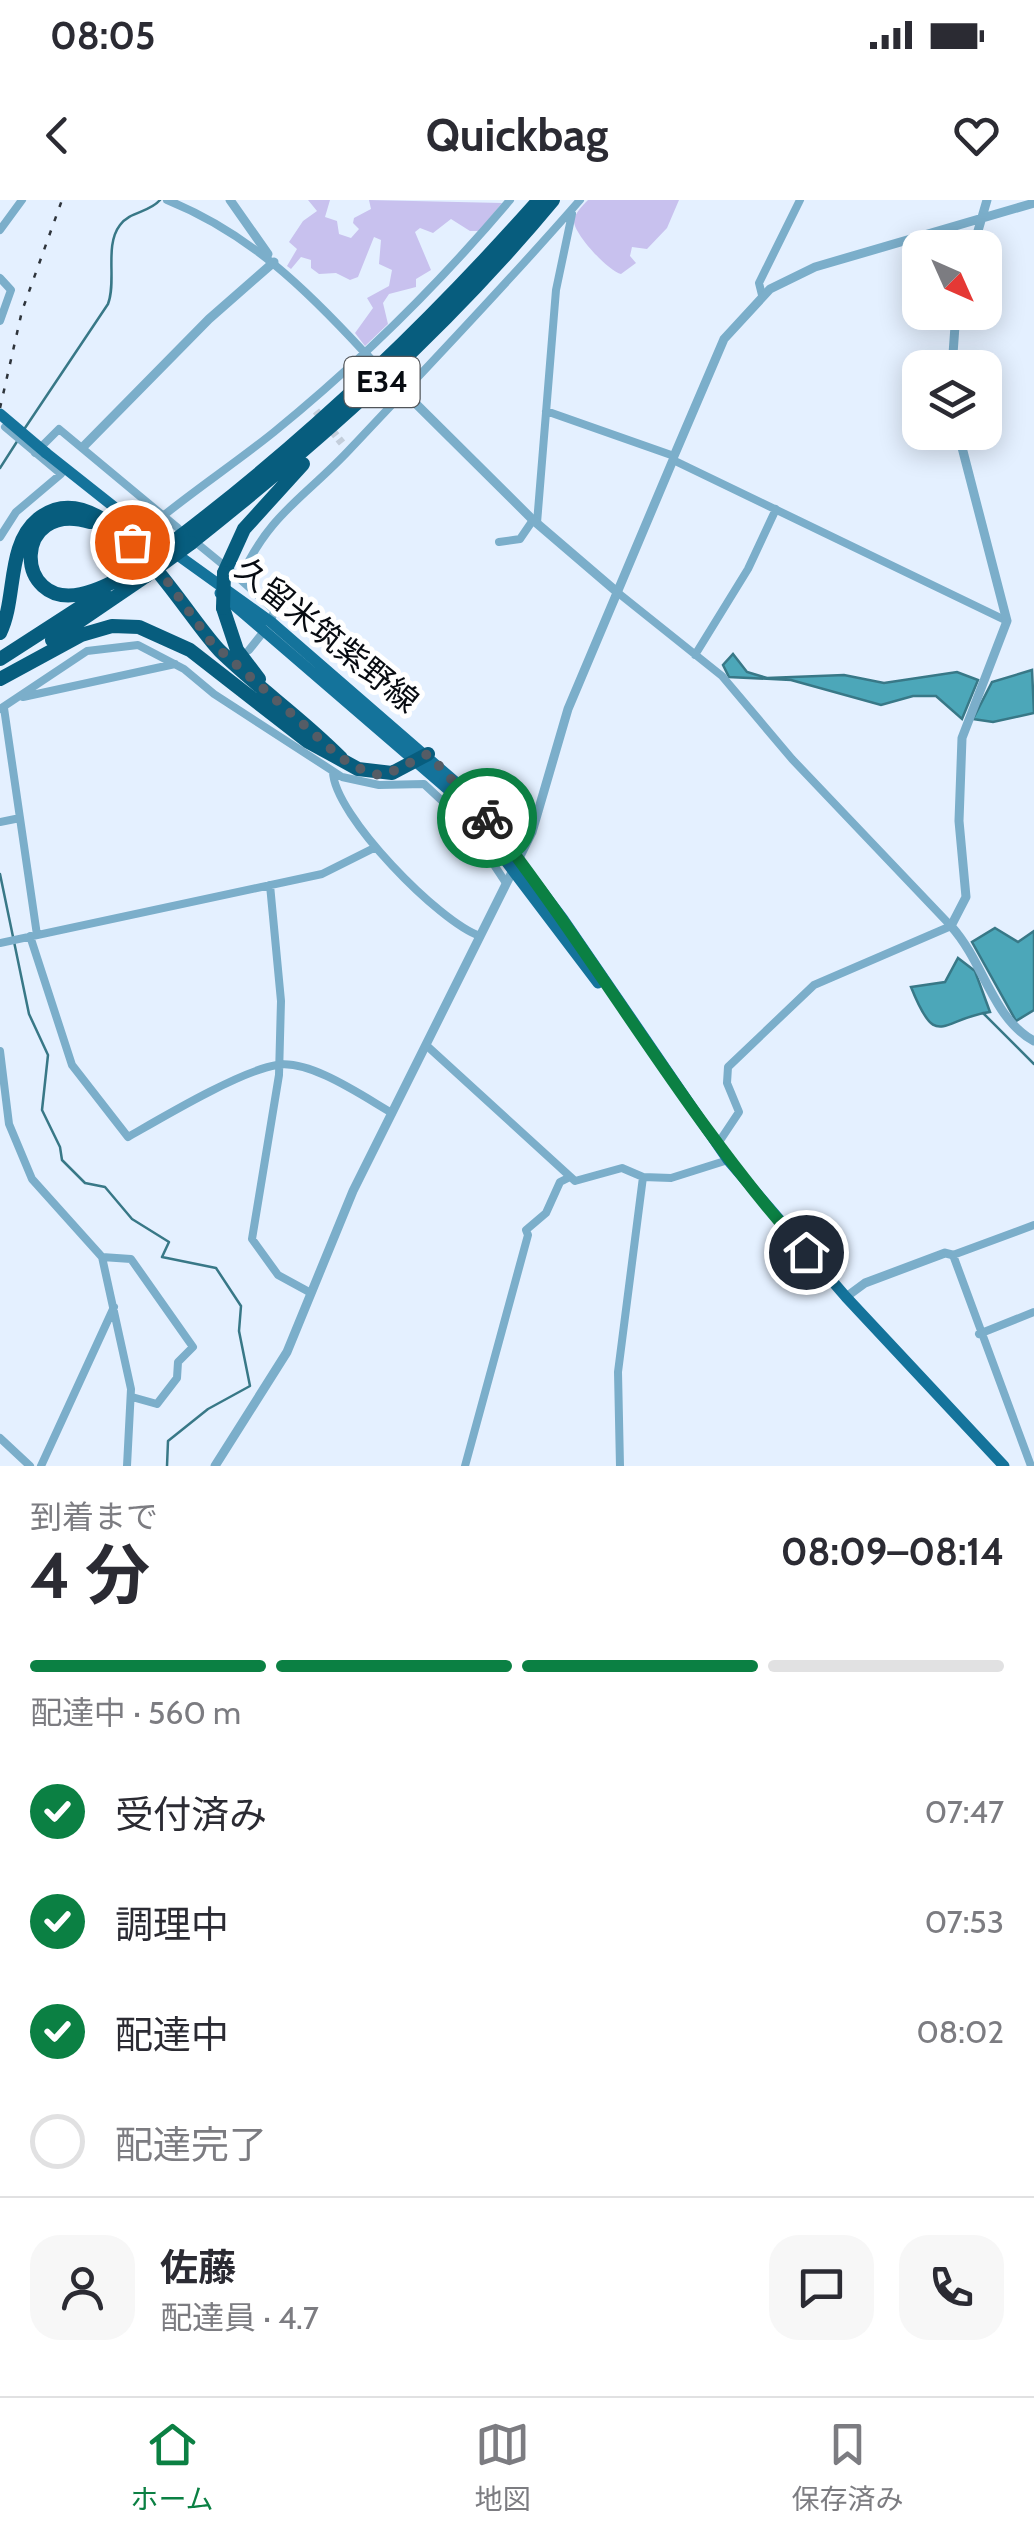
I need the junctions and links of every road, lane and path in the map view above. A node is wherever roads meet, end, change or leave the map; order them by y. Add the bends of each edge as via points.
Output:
1 (22, 200) edge
2 (168, 200) edge
3 (230, 200) edge
4 (510, 200) edge
5 (538, 200) edge
6 (553, 200) edge
7 (800, 200) edge
8 (986, 200) edge
9 (1034, 202) edge
10 (576, 203) edge
11 (982, 218) junction
12 (0, 230) edge
13 (978, 230) edge
14 (271, 258) junction
15 (0, 278) edge
16 (762, 295) junction
17 (1, 316) edge
18 (368, 357) junction
19 (394, 386) junction
20 (308, 400) junction
21 (316, 411) tunnel mouth
22 (546, 412) junction
23 (2, 421) edge
24 (342, 443) tunnel mouth
25 (83, 447) junction
26 (963, 450) edge
27 (348, 452) junction
28 (41, 453) junction
29 (673, 458) junction
30 (776, 509) junction
31 (163, 516) junction
32 (535, 522) junction
33 (0, 538) edge
34 (187, 538) junction
35 (499, 542) dead end
36 (225, 569) junction
37 (142, 572) junction
38 (240, 579) junction
39 (617, 592) junction
40 (1007, 621) junction
41 (268, 625) junction
42 (0, 633) edge
43 (249, 650) dead end
44 (695, 655) junction
45 (0, 659) edge
46 (176, 664) junction
47 (0, 676) edge
48 (220, 682) dead end
49 (214, 694) junction
50 (19, 698) junction
51 (267, 701) junction
52 (2, 708) edge
53 (422, 756) junction
54 (337, 765) junction
55 (20, 818) junction
56 (0, 822) edge
57 (374, 848) junction
58 (516, 863) junction
59 (506, 883) junction
60 (270, 885) junction
61 (951, 926) junction
62 (33, 935) junction
63 (480, 936) junction
64 (0, 942) edge
65 (1032, 1037) edge
66 (426, 1045) junction
67 (0, 1052) edge
68 (279, 1064) junction
69 (392, 1113) junction
70 (716, 1145) junction
71 (728, 1160) junction
72 (570, 1177) junction
73 (643, 1177) junction
74 (1034, 1225) edge
75 (953, 1255) junction
76 (102, 1257) junction
77 (311, 1293) junction
78 (846, 1297) junction
79 (114, 1308) junction
80 (1034, 1312) edge
81 (979, 1334) junction
82 (132, 1397) junction
83 (0, 1438) edge
84 (30, 1466) edge
85 (41, 1466) edge
86 (127, 1466) edge
87 (215, 1466) edge
88 (465, 1466) edge
89 (620, 1466) edge
90 (1004, 1466) edge
91 (1031, 1466) edge

1 - 12 street
2 - 14 street via 214,219
3 - 14 street
4 - 18 street
5 - 34 highway, E34 via 354,393
6 - 19 highway, E34
7 - 16 street via 759,283
8 - 11 street
9 - 11 street
10 - 19 street via 532,258
10 - 22 street via 556,290
11 - 13 street
11 - 16 street via 815,267
14 - 18 street
14 - 25 street
15 - 17 street via 11,290
16 - 29 street via 724,340
18 - 20 street
19 - 27 street
19 - 32 street
19 - 34 highway, E34
19 - 36 highway via 252,516
20 - 21 street
20 - 31 street
22 - 29 street
22 - 32 street
23 - 28 main road, 久留米筑紫野線, bridge
24 - 27 street
25 - 28 street via 58,429
25 - 31 street
26 - 40 street
27 - 38 street via 263,532
28 - 33 street via 61,474 16,512
28 - 41 main road, 久留米筑紫野線
29 - 30 street
29 - 39 street
30 - 40 street
30 - 44 street
31 - 34 street
32 - 35 street via 520,539
32 - 39 street
34 - 36 street
34 - 37 highway, E34, bridge
36 - 38 street
36 - 51 highway, bridge via 223,608 237,650
37 - 45 highway, E34
37 - 47 highway, E34
37 - 51 highway via 78,595 58,594 42,585 29,553 43,527 59,520 96,524 161,582 203,641
38 - 41 street via 274,610
39 - 44 street
39 - 58 street via 568,708 542,805
40 - 61 street via 962,738 966,897
41 - 43 street
41 - 53 main road, 久留米筑紫野線
42 - 51 highway via 27,532 48,512 83,511 132,542
44 - 61 street via 747,702
46 - 49 street
46 - 50 street
46 - 50 street via 138,646 100,648 63,664
47 - 51 highway via 81,635 139,626 190,650 239,693
48 - 49 street
49 - 54 street
50 - 52 street
51 - 54 highway
52 - 55 street
53 - 54 highway via 385,775
53 - 58 main road, 久留米筑紫野線 via 467,792
54 - 57 street via 335,786
54 - 59 street via 361,783 424,784 468,824
55 - 56 street
55 - 62 street
57 - 60 street via 333,872
57 - 63 street
58 - 59 street
58 - 70 main road, 久留米筑紫野線
59 - 63 street
60 - 62 street
60 - 68 street via 281,1001
61 - 65 street via 979,961 1002,1015
61 - 70 street via 806,991 728,1068 740,1112
62 - 64 street
62 - 68 street via 72,1065 128,1136
63 - 66 street
66 - 69 street
66 - 72 street
67 - 76 street via 8,1124 32,1179
68 - 69 street via 324,1074
68 - 77 street via 252,1239 273,1270
69 - 77 street
70 - 71 main road, 久留米筑紫野線
71 - 73 street via 672,1178
71 - 78 main road, 久留米筑紫野線
72 - 73 street via 579,1181 622,1168
72 - 88 street via 526,1230
73 - 89 street via 618,1372
74 - 75 street
75 - 78 street via 865,1283
75 - 81 street
76 - 79 street
76 - 82 street via 131,1259 193,1347 157,1404
77 - 87 street via 288,1352
78 - 90 main road, 久留米筑紫野線
79 - 82 street
79 - 85 street
80 - 81 street
81 - 91 street
82 - 86 street
83 - 84 street

